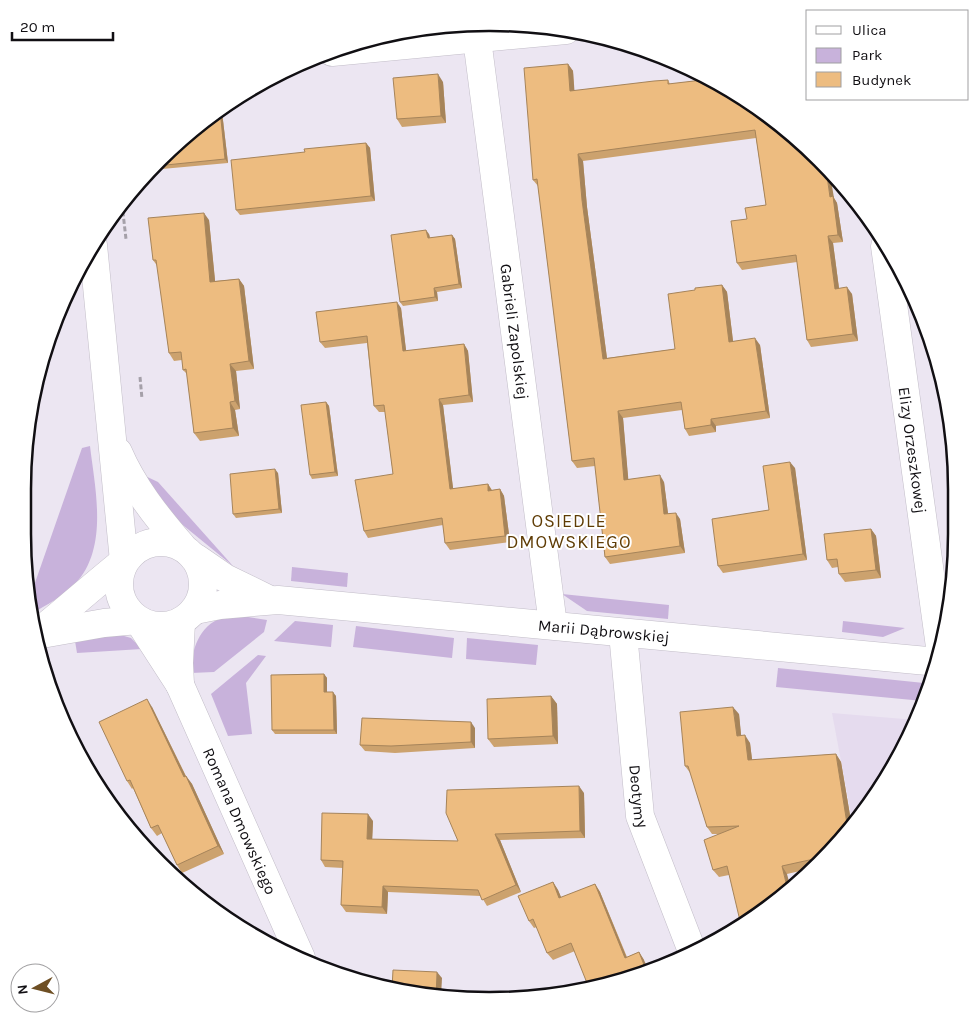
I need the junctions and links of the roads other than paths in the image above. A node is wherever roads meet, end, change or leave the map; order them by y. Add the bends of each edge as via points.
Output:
1 (533, 33) edge
2 (477, 39) junction
3 (364, 49) edge
4 (94, 258) edge
5 (887, 262) edge
6 (111, 434) junction
7 (188, 552) junction
8 (124, 561) junction
9 (270, 600) junction
10 (188, 616) junction
11 (138, 620) junction
12 (553, 625) junction
13 (938, 629) edge
14 (42, 630) edge
15 (623, 633) junction
16 (43, 634) edge
17 (929, 661) edge
18 (180, 684) junction
19 (690, 945) edge
20 (297, 949) edge

1 - 2 street
2 - 3 street
2 - 12 street, Gabrieli Zapolskiej
4 - 6 street
5 - 13 street, Elizy Orzeszkowej
6 - 7 street via 127,472 152,512
6 - 8 street
7 - 8 street via 166,541 150,542 135,549
7 - 9 street, Marii Dąbrowskiej via 225,578
7 - 10 street via 204,576 204,590
8 - 11 street via 119,577 122,600
8 - 14 street
9 - 10 street, Marii Dąbrowskiej via 220,605
9 - 12 street, Marii Dąbrowskiej
10 - 11 street via 162,626
10 - 18 street, Romana Dmowskiego via 179,663
11 - 16 street via 104,622
11 - 18 street, Romana Dmowskiego
12 - 15 street, Marii Dąbrowskiej
15 - 17 street, Marii Dąbrowskiej
15 - 19 street, Deotymy via 640,816
18 - 20 street, Romana Dmowskiego

